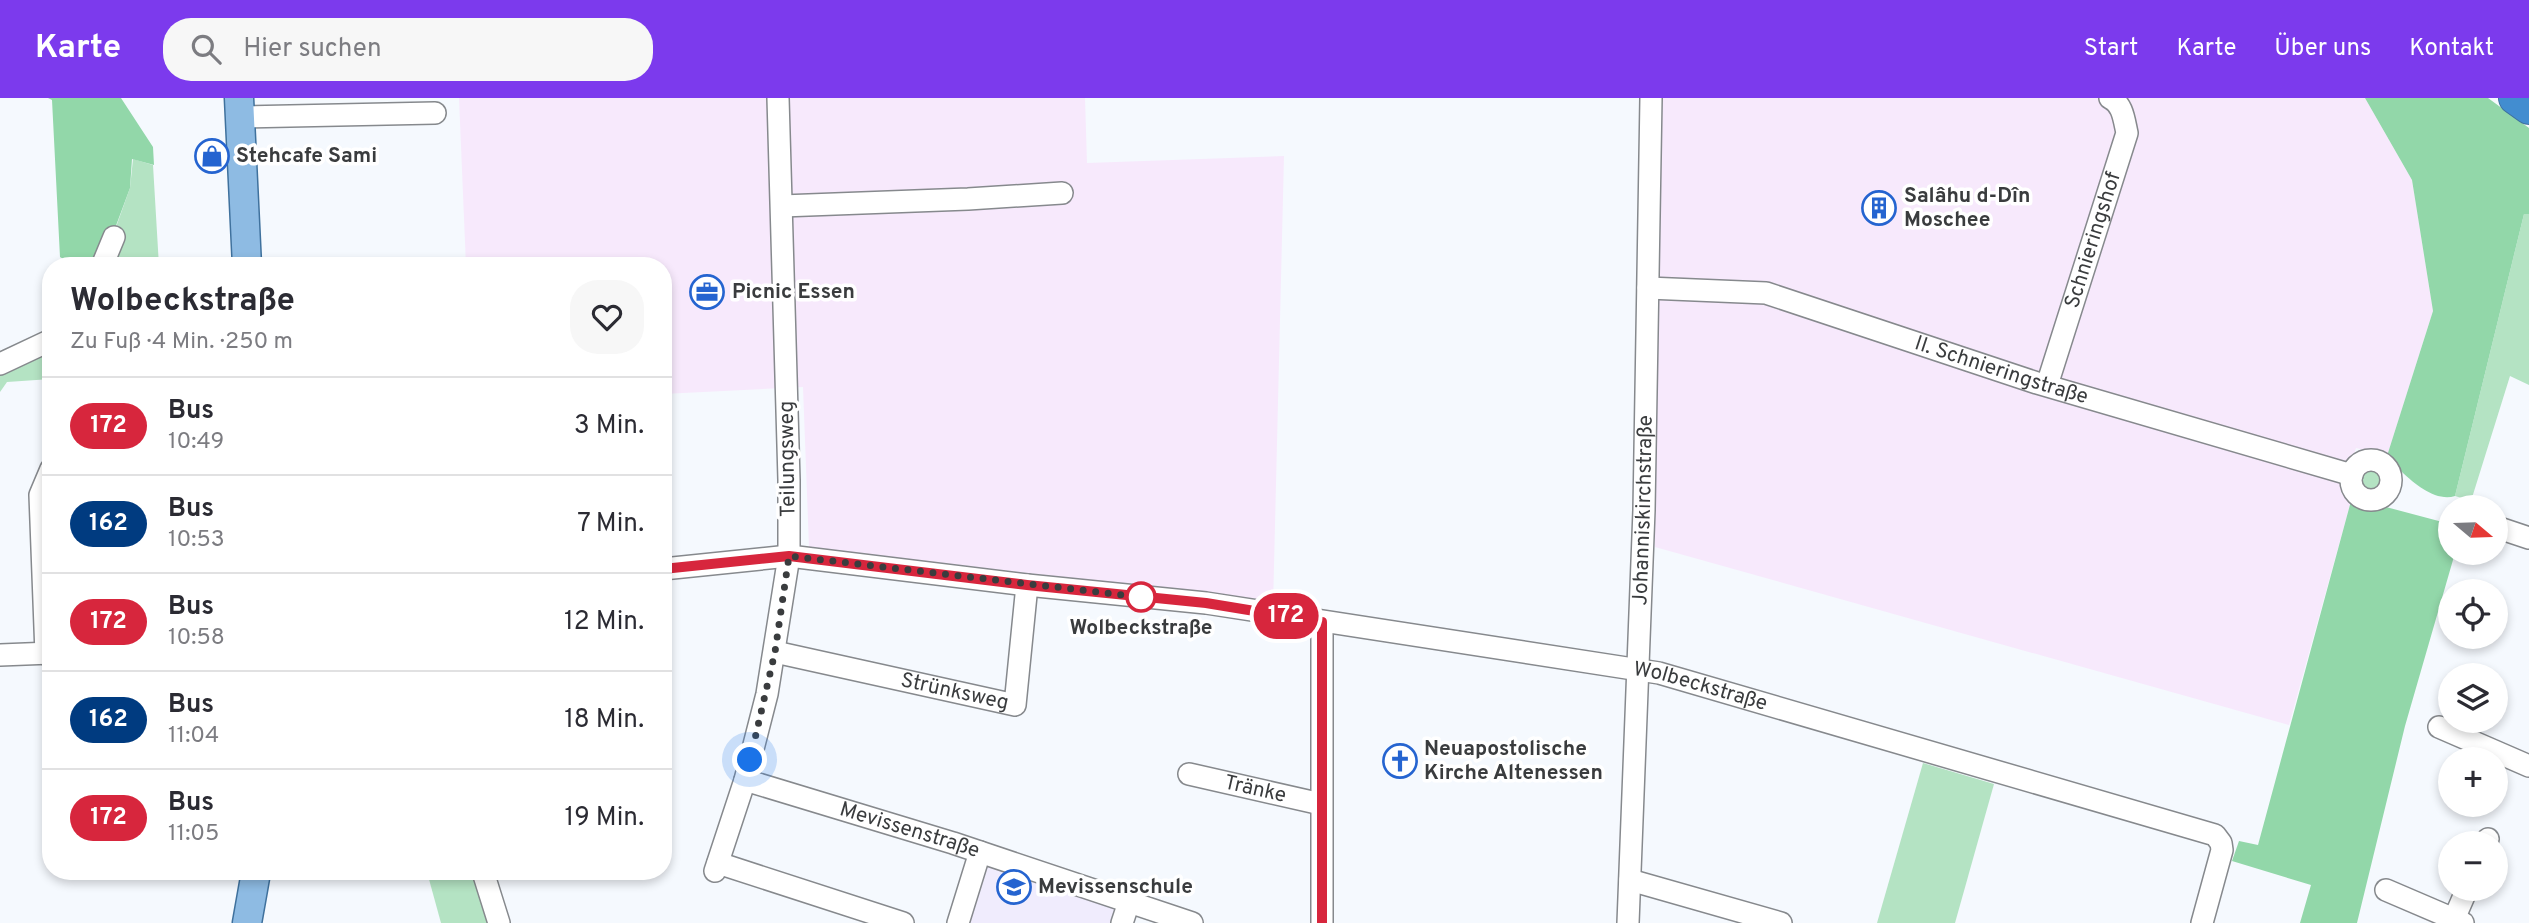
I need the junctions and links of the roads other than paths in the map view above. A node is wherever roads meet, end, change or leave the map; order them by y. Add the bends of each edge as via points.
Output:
1 (778, 98) edge
2 (1651, 98) edge
3 (2110, 98) edge
4 (2515, 98) edge
5 (239, 108) edge
6 (2529, 108) edge
7 (435, 113) dead end
8 (1062, 192) dead end
9 (782, 206) junction
10 (114, 237) dead end
11 (106, 257) edge
12 (247, 257) edge
13 (1648, 288) junction
14 (42, 344) edge
15 (0, 363) edge
16 (2047, 385) junction
17 (2352, 475) dead end
18 (42, 490) edge
19 (2508, 531) edge
20 (42, 534) edge
21 (2529, 538) edge
22 (789, 556) junction
23 (672, 568) edge
24 (1027, 585) junction
25 (1322, 622) junction
26 (775, 652) junction
27 (42, 653) edge
28 (0, 655) edge
29 (1638, 671) junction
30 (2453, 733) edge
31 (2529, 766) edge
32 (1189, 774) dead end
33 (745, 780) junction
34 (1321, 804) junction
35 (980, 852) junction
36 (255, 880) edge
37 (486, 880) edge
38 (1630, 880) junction
39 (2386, 890) dead end
40 (2464, 901) edge
41 (1129, 902) junction
42 (2458, 921) edge
43 (247, 923) edge
44 (499, 923) edge
45 (903, 923) edge
46 (958, 923) edge
47 (1122, 923) edge
48 (1192, 923) edge
49 (1322, 923) edge
50 (1628, 923) edge
51 (1781, 923) edge
52 (2202, 923) edge

1 - 9 street, Teilungsweg
2 - 13 street, Johanniskirchstraße
3 - 16 street, Schnieringshof via 2123,114 2127,133
4 - 6 highway
5 - 7 street
5 - 12 main road
8 - 9 street
9 - 22 street, Teilungsweg
10 - 11 street
13 - 16 street, II. Schnieringstraße via 1766,293
13 - 29 street, Johanniskirchstraße
14 - 15 street
16 - 17 street, II. Schnieringstraße
18 - 20 street
19 - 21 street
22 - 23 street, Wolbeckstraße
22 - 24 street, Wolbeckstraße
22 - 26 street, Teilungsweg
24 - 25 street, Wolbeckstraße via 1206,603
24 - 26 street, Strünksweg via 1016,705
25 - 29 street, Wolbeckstraße
25 - 34 street
26 - 33 street, Teilungsweg
27 - 28 street
29 - 38 street, Johanniskirchstraße
29 - 52 street, Wolbeckstraße via 1676,676 2215,835 2221,843 2220,861
30 - 31 street
32 - 34 street, Tränke
33 - 35 street, Mevissenstraße
33 - 45 street, Teilungsweg via 716,867
34 - 49 street
35 - 41 street, Mevissenstraße
35 - 46 street
36 - 43 main road
37 - 44 street
38 - 50 street, Johanniskirchstraße
38 - 51 street
39 - 42 street
40 - 42 street
41 - 47 street
41 - 48 street, Mevissenstraße

